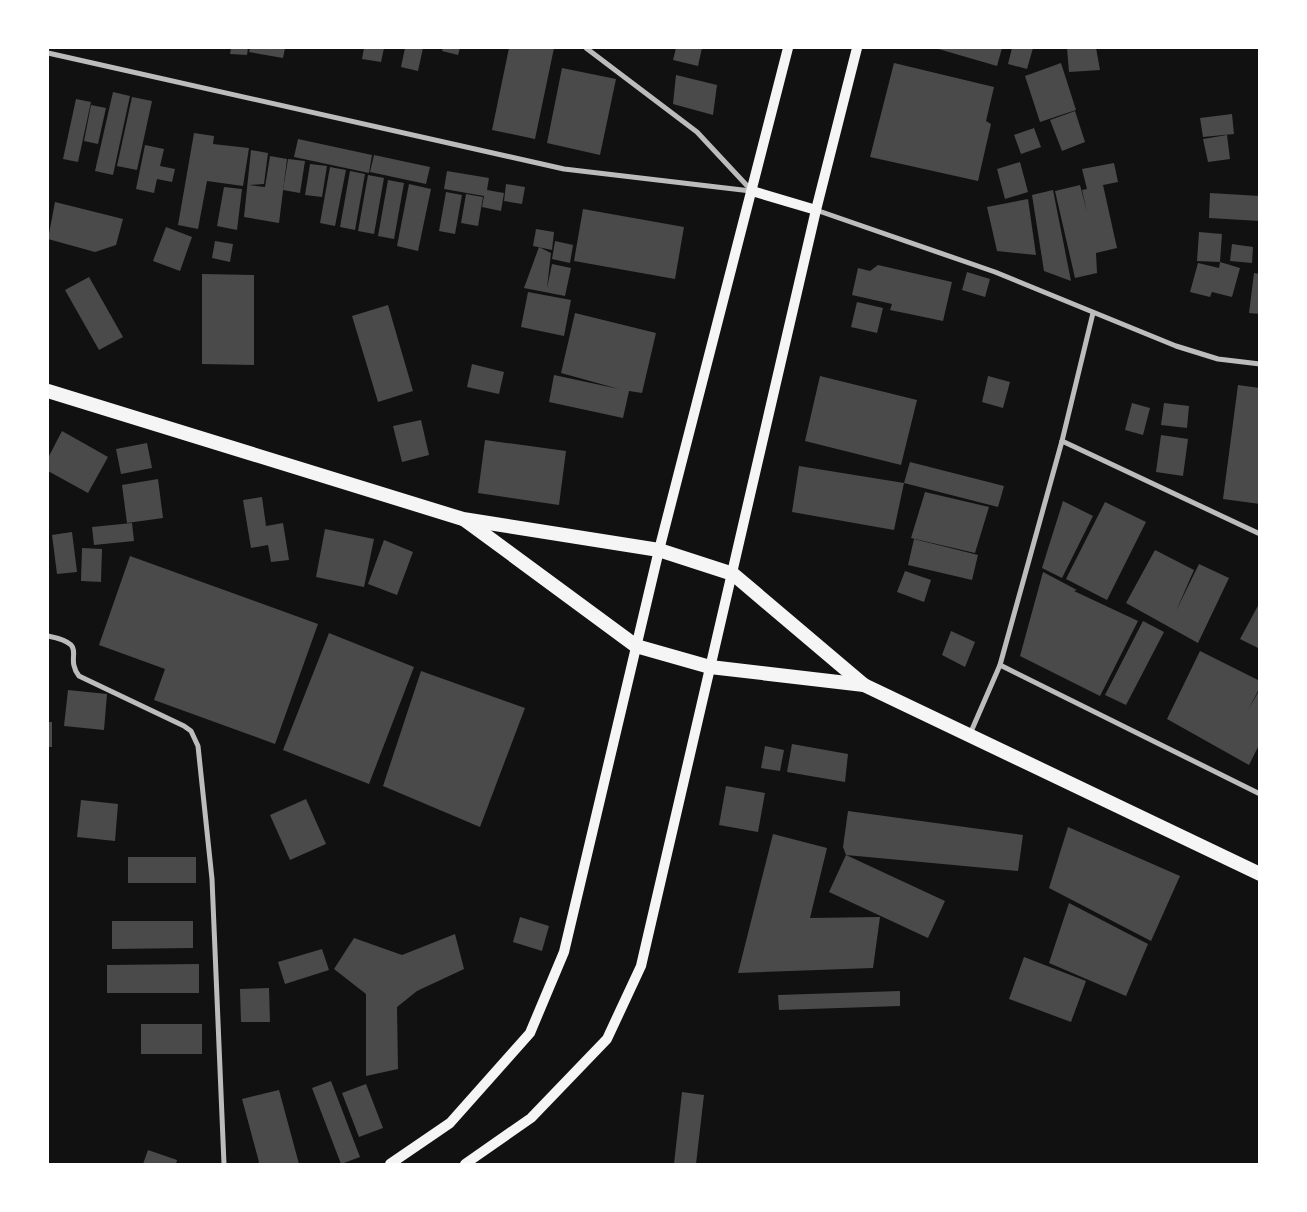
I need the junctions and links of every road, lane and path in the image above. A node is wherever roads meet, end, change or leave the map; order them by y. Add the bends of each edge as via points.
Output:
1 (586, 48) edge
2 (788, 48) edge
3 (857, 48) edge
4 (48, 53) edge
5 (752, 191) junction
6 (816, 210) junction
7 (1093, 313) junction
8 (1260, 364) edge
9 (48, 391) edge
10 (1062, 441) junction
11 (463, 519) junction
12 (1260, 534) edge
13 (659, 550) junction
14 (733, 574) junction
15 (48, 636) edge
16 (636, 646) junction
17 (1000, 665) junction
18 (710, 667) junction
19 (864, 685) junction
20 (969, 736) junction
21 (1260, 794) edge
22 (1260, 874) edge
23 (224, 1164) edge
24 (390, 1164) edge
25 (465, 1164) edge

1 - 5 street via 698,132
2 - 5 main road
3 - 6 main road
4 - 5 street via 564,170
5 - 6 main road
5 - 13 main road
6 - 7 street via 995,272
6 - 14 main road
7 - 8 street via 1218,359
7 - 10 street
9 - 11 highway
10 - 12 street
10 - 17 street
11 - 13 highway
11 - 16 highway
13 - 14 highway
13 - 16 main road
14 - 18 main road
14 - 19 highway
15 - 23 street via 71,644 75,671 79,676 184,726 191,731 198,746 212,879
16 - 18 highway
16 - 24 main road via 564,952 530,1033 450,1123
17 - 20 street
17 - 21 street
18 - 19 highway
18 - 25 main road via 641,966 607,1039 531,1118
19 - 20 highway
20 - 22 highway

